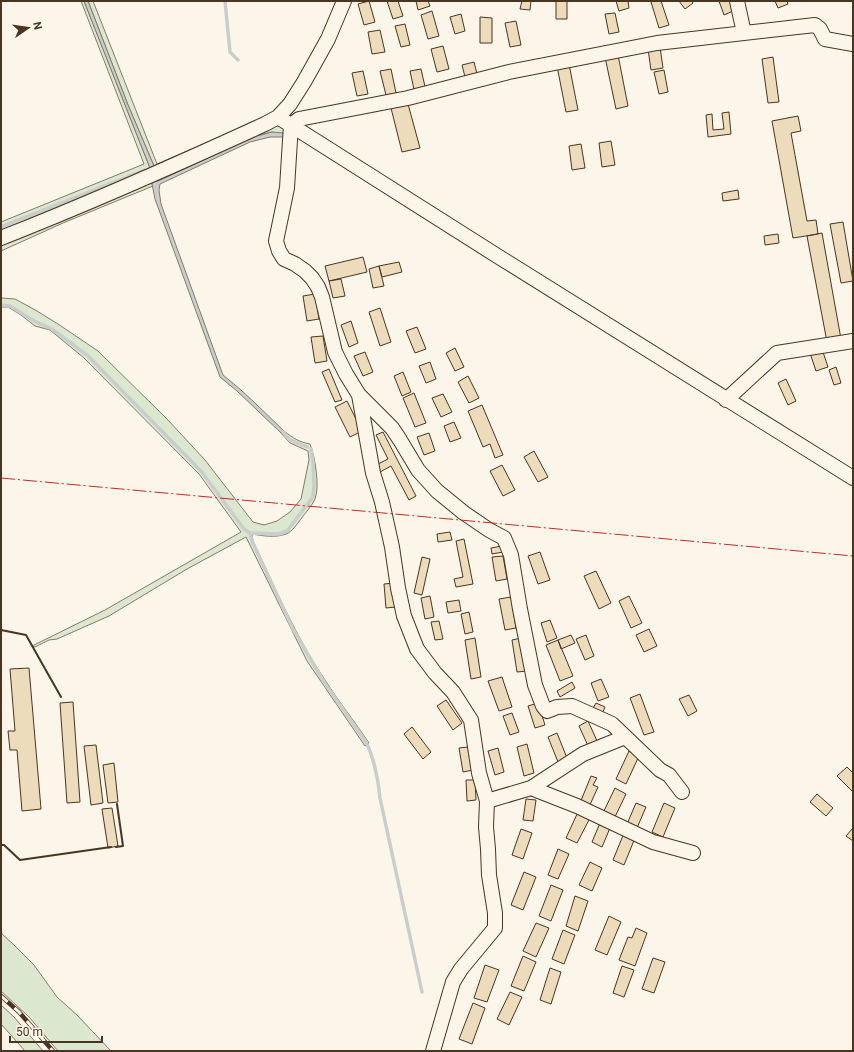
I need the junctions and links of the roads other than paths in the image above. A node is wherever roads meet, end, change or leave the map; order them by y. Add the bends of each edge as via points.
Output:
1 (344, 1) edge
2 (737, 1) edge
3 (744, 33) junction
4 (853, 44) edge
5 (278, 117) junction
6 (290, 125) junction
7 (1, 238) edge
8 (853, 341) edge
9 (359, 394) junction
10 (726, 400) junction
11 (853, 478) edge
12 (625, 737) junction
13 (531, 788) junction
14 (682, 792) dead end
15 (487, 800) junction
16 (693, 853) dead end
17 (433, 1051) edge

1 - 5 street via 322,51 290,104
2 - 3 street
3 - 4 street via 814,25 826,39
3 - 6 street via 657,43 524,69 408,98 299,119
5 - 6 street
5 - 7 street via 158,173
6 - 9 street via 287,188 276,241 284,259 305,271 318,287 335,352
6 - 10 street
8 - 10 street via 777,353
9 - 12 street via 392,428 418,470 437,491 464,513 504,538 511,555 535,685 543,706 547,711 572,706 612,724
9 - 15 street via 404,616 417,649 453,692 471,720 479,773
10 - 11 street
12 - 13 street via 583,754
12 - 14 street via 660,770 669,775
13 - 15 street
13 - 16 street via 577,806 653,842
15 - 17 street via 486,827 495,928 453,982

